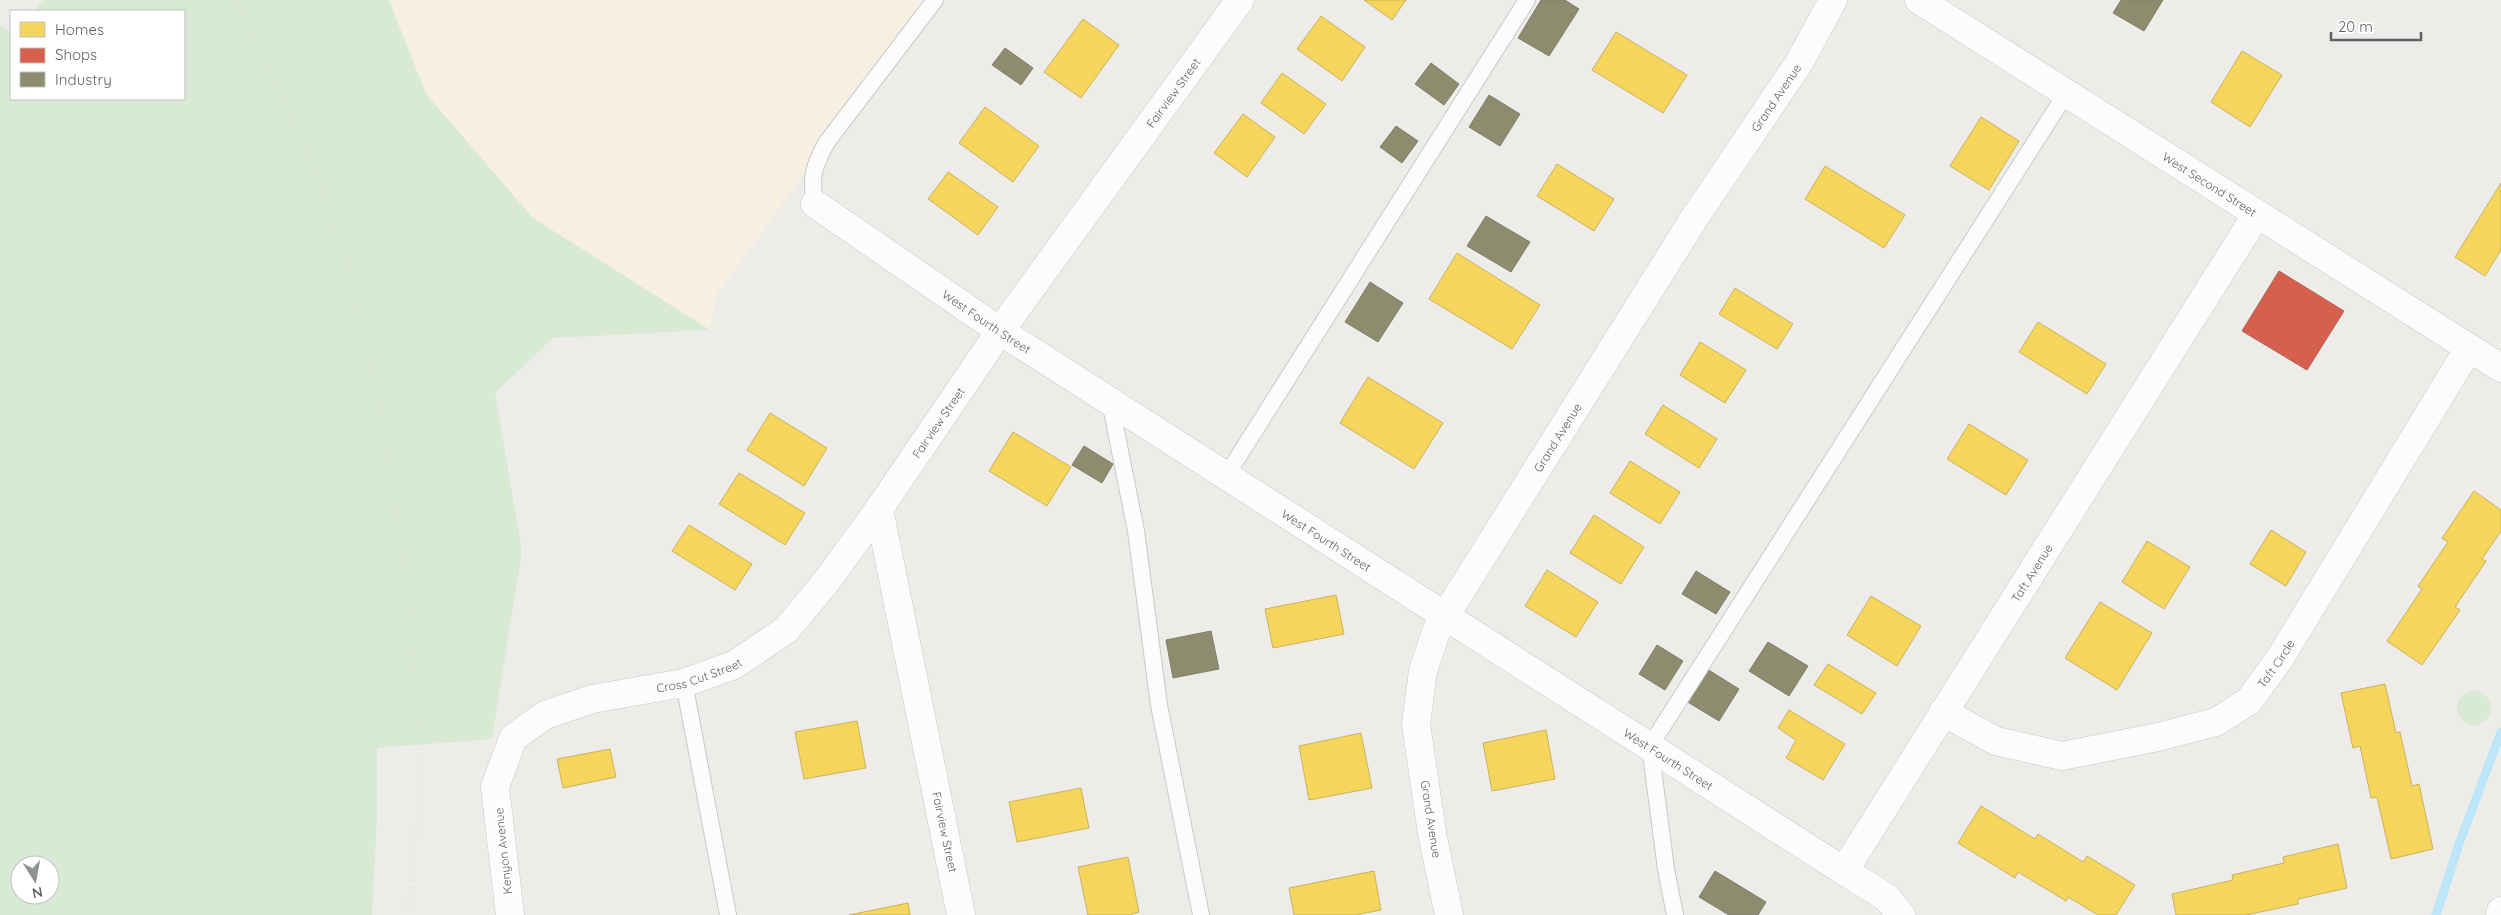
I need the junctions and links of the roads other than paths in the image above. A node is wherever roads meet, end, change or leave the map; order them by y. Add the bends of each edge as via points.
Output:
1 (935, 0) edge
2 (1240, 0) edge
3 (1527, 0) edge
4 (1834, 0) edge
5 (1919, 0) edge
6 (2067, 92) junction
7 (815, 204) joint
8 (2257, 214) junction
9 (1000, 331) junction
10 (2470, 348) junction
11 (2501, 368) edge
12 (1110, 401) junction
13 (1226, 476) junction
14 (879, 509) junction
15 (1444, 614) junction
16 (684, 682) junction
17 (1944, 712) junction
18 (1650, 746) junction
19 (496, 787) joint
20 (1844, 870) junction
21 (2501, 911) edge
22 (510, 915) edge
23 (728, 915) edge
24 (961, 915) edge
25 (1201, 915) edge
26 (1449, 915) edge
27 (1676, 915) edge
28 (1901, 915) edge
29 (2500, 915) edge

1 - 7 lane via 816,162 811,184
2 - 9 street, Fairview Street
3 - 13 lane
4 - 15 street, Grand Avenue via 1799,63 1695,217
5 - 6 street, West Second Street
6 - 8 street, West Second Street
6 - 18 lane
7 - 9 street, West Fourth Street
8 - 10 street, West Second Street
8 - 17 street, Taft Avenue
9 - 12 street, West Fourth Street
9 - 14 street, Fairview Street
10 - 11 street, West Second Street
10 - 17 street, Taft Circle via 2280,658 2249,701 2216,722 2062,756 1996,740
12 - 13 street, West Fourth Street
12 - 25 lane via 1136,531 1159,705
13 - 15 street, West Fourth Street
14 - 16 street, Cross Cut Street via 786,630 734,665
14 - 24 street, Fairview Street
15 - 18 street, West Fourth Street
15 - 26 street, Grand Avenue via 1436,628 1423,671 1416,724 1432,833
16 - 19 street, Cross Cut Street via 592,698 545,715 513,738
16 - 23 lane
17 - 20 street, Taft Avenue
18 - 20 street, West Fourth Street
18 - 27 lane via 1666,869
19 - 22 street, Kenyon Avenue
20 - 28 street via 1886,897
21 - 29 street

